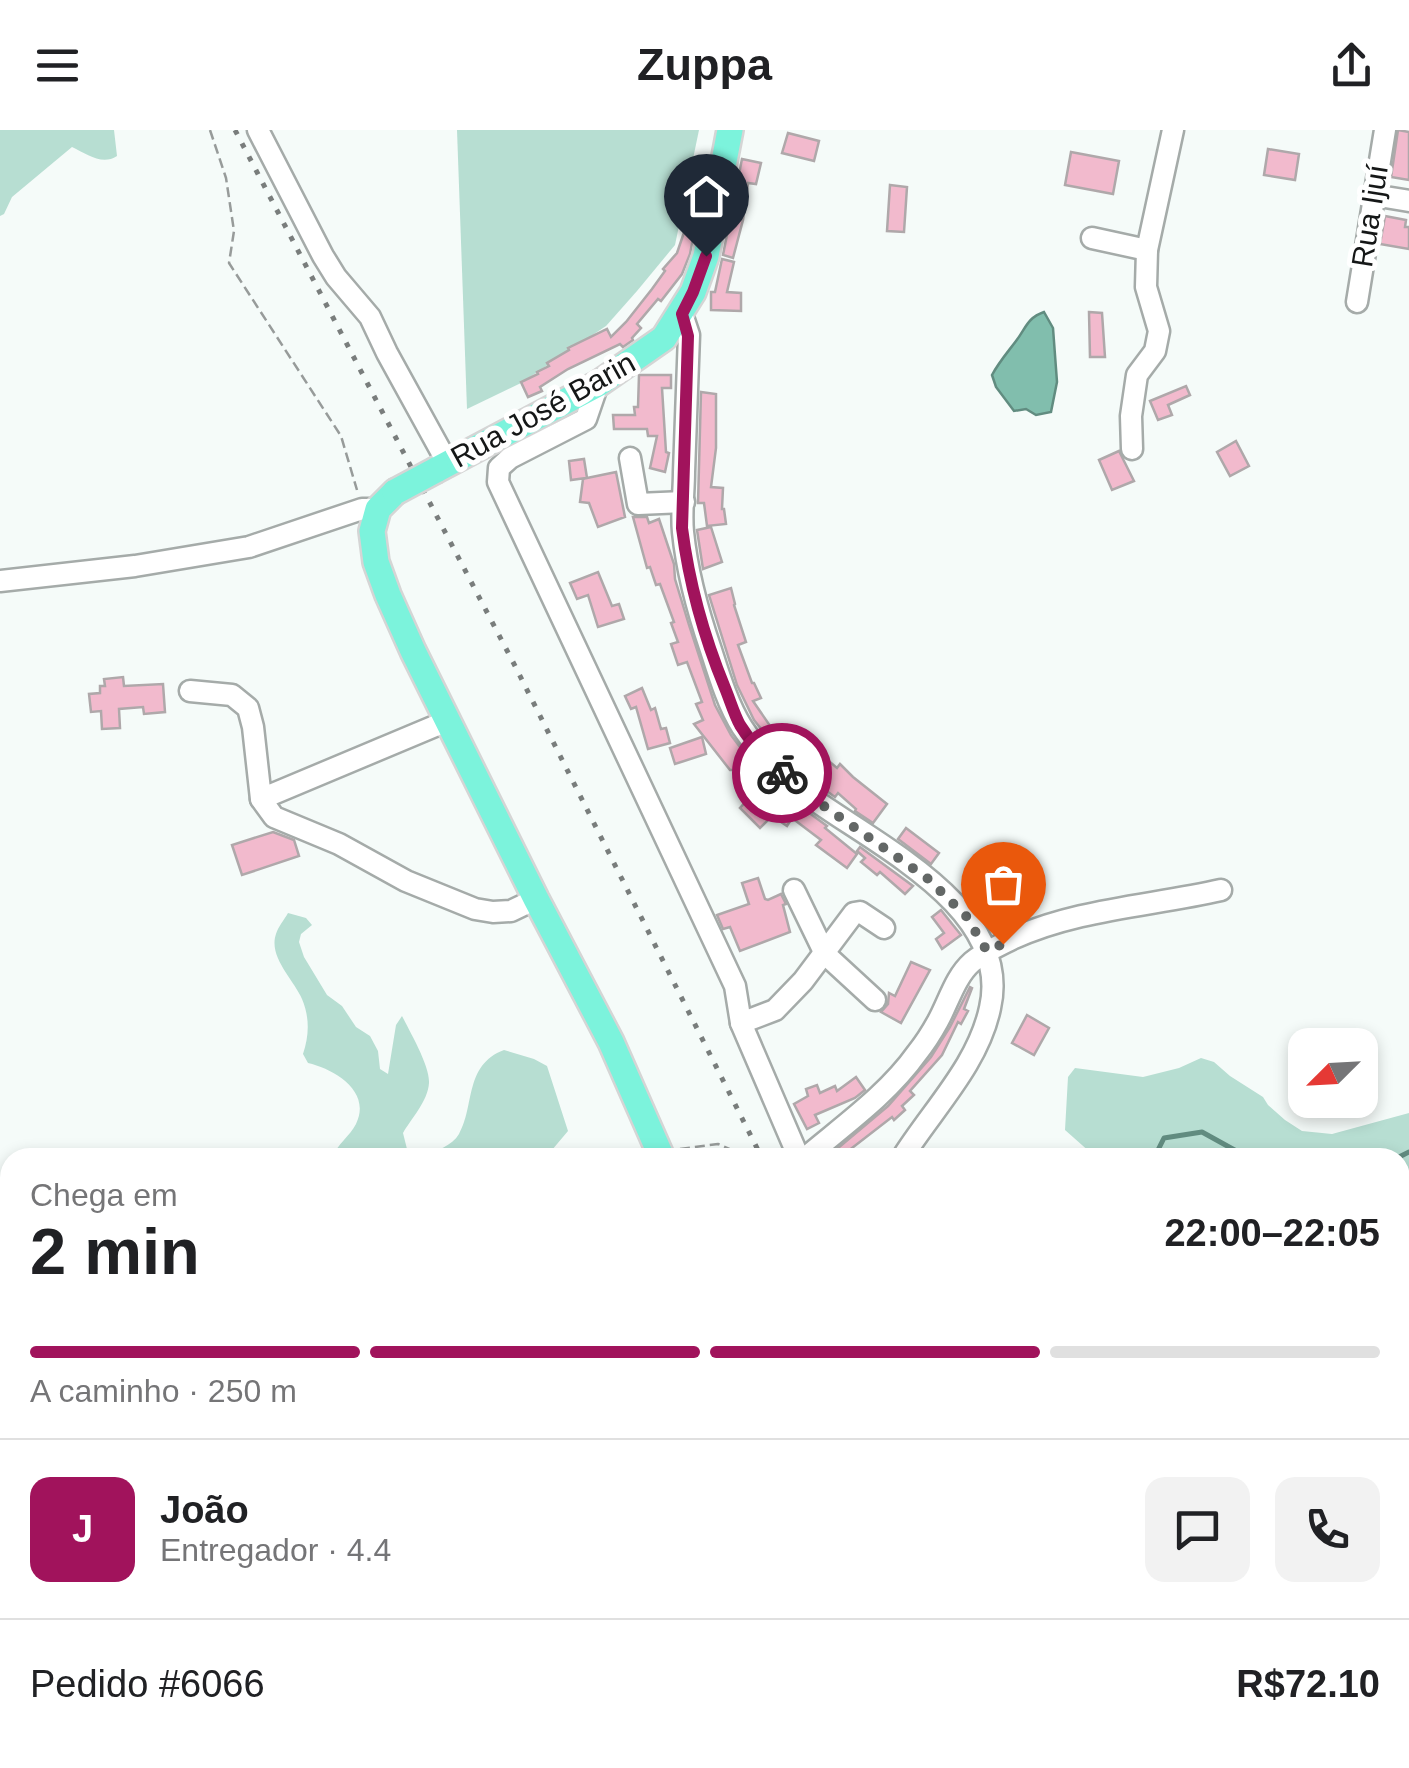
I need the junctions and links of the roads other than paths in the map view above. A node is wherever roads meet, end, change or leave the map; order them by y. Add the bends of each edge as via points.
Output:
1 (258, 130) edge
2 (730, 130) edge
3 (1385, 130) edge
4 (1172, 139) edge
5 (1373, 195) junction
6 (1409, 201) edge
7 (1092, 238) dead end
8 (1148, 250) junction
9 (1356, 302) dead end
10 (682, 314) junction
11 (598, 384) junction
12 (1132, 450) dead end
13 (630, 458) dead end
14 (442, 467) junction
15 (684, 502) junction
16 (378, 503) junction
17 (0, 581) edge
18 (190, 691) dead end
19 (448, 721) junction
20 (261, 798) junction
21 (794, 890) dead end
22 (1221, 890) dead end
23 (536, 899) junction
24 (884, 928) dead end
25 (987, 951) junction
26 (825, 954) junction
27 (875, 1000) dead end
28 (741, 1023) junction
29 (658, 1148) edge
30 (797, 1148) edge
31 (814, 1148) edge
32 (909, 1148) edge

1 - 14 street via 324,256 370,317
2 - 10 main road, Rua José Barin via 706,256
3 - 5 street, Rua Ijuí
4 - 8 street
5 - 6 street
5 - 9 street, Rua Ijuí
7 - 8 street
8 - 12 street via 1146,288 1159,331 1155,351 1137,374
10 - 11 main road, Rua José Barin via 664,338
10 - 15 street via 688,336
11 - 14 main road, Rua José Barin
11 - 28 street via 586,419 510,458 499,468 498,482 735,986
13 - 15 street via 638,504
14 - 16 main road, Rua José Barin, bridge
15 - 25 street via 692,586 740,724 798,788 927,878 966,916
16 - 17 street via 249,547
16 - 19 main road via 372,531 376,562
18 - 20 street via 232,694 248,708
19 - 20 street
19 - 23 main road
20 - 23 street via 274,816 475,908 511,911
21 - 26 street
22 - 25 street via 1070,918
23 - 29 main road via 612,1042
24 - 26 street via 854,913
25 - 31 street via 959,976 916,1056
25 - 32 street via 991,1007 978,1042
26 - 27 street
26 - 28 street via 775,1010
28 - 30 street

